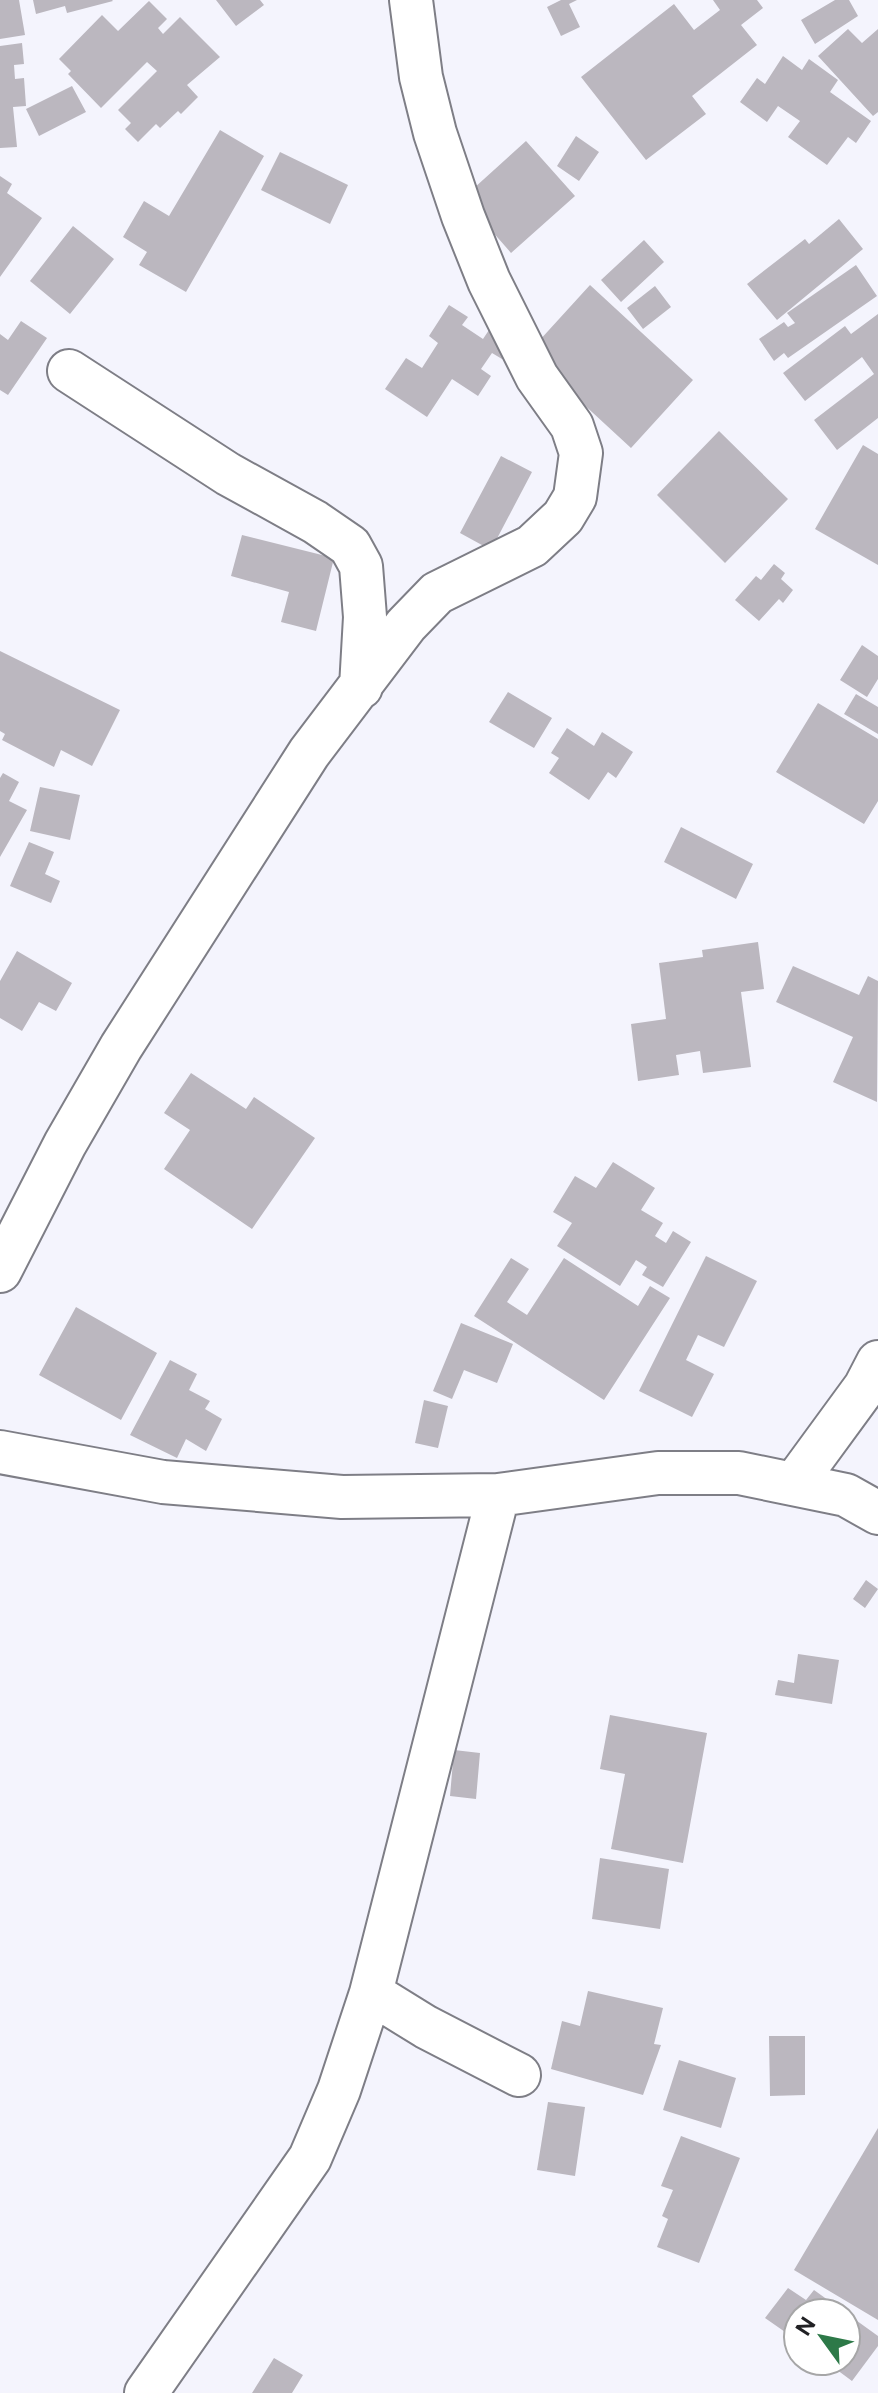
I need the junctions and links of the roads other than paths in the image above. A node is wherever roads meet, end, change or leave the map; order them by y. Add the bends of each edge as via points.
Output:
1 (411, 0) edge
2 (69, 371) dead end
3 (361, 687) junction
4 (0, 1271) edge
5 (878, 1362) edge
6 (0, 1452) edge
7 (794, 1484) junction
8 (498, 1495) junction
9 (878, 1513) edge
10 (371, 1993) junction
11 (519, 2075) dead end
12 (146, 2393) edge

1 - 3 street via 421,77 463,216 489,281 537,377 572,426 581,453 575,497 563,517 532,546 437,593
2 - 3 street via 350,546 361,566 365,617
3 - 4 street via 309,753 121,1047
5 - 7 street
6 - 8 street via 163,1482 327,1496
7 - 8 street via 739,1473 658,1473
7 - 9 street via 846,1495
8 - 10 street
10 - 11 street
10 - 12 street via 310,2158

